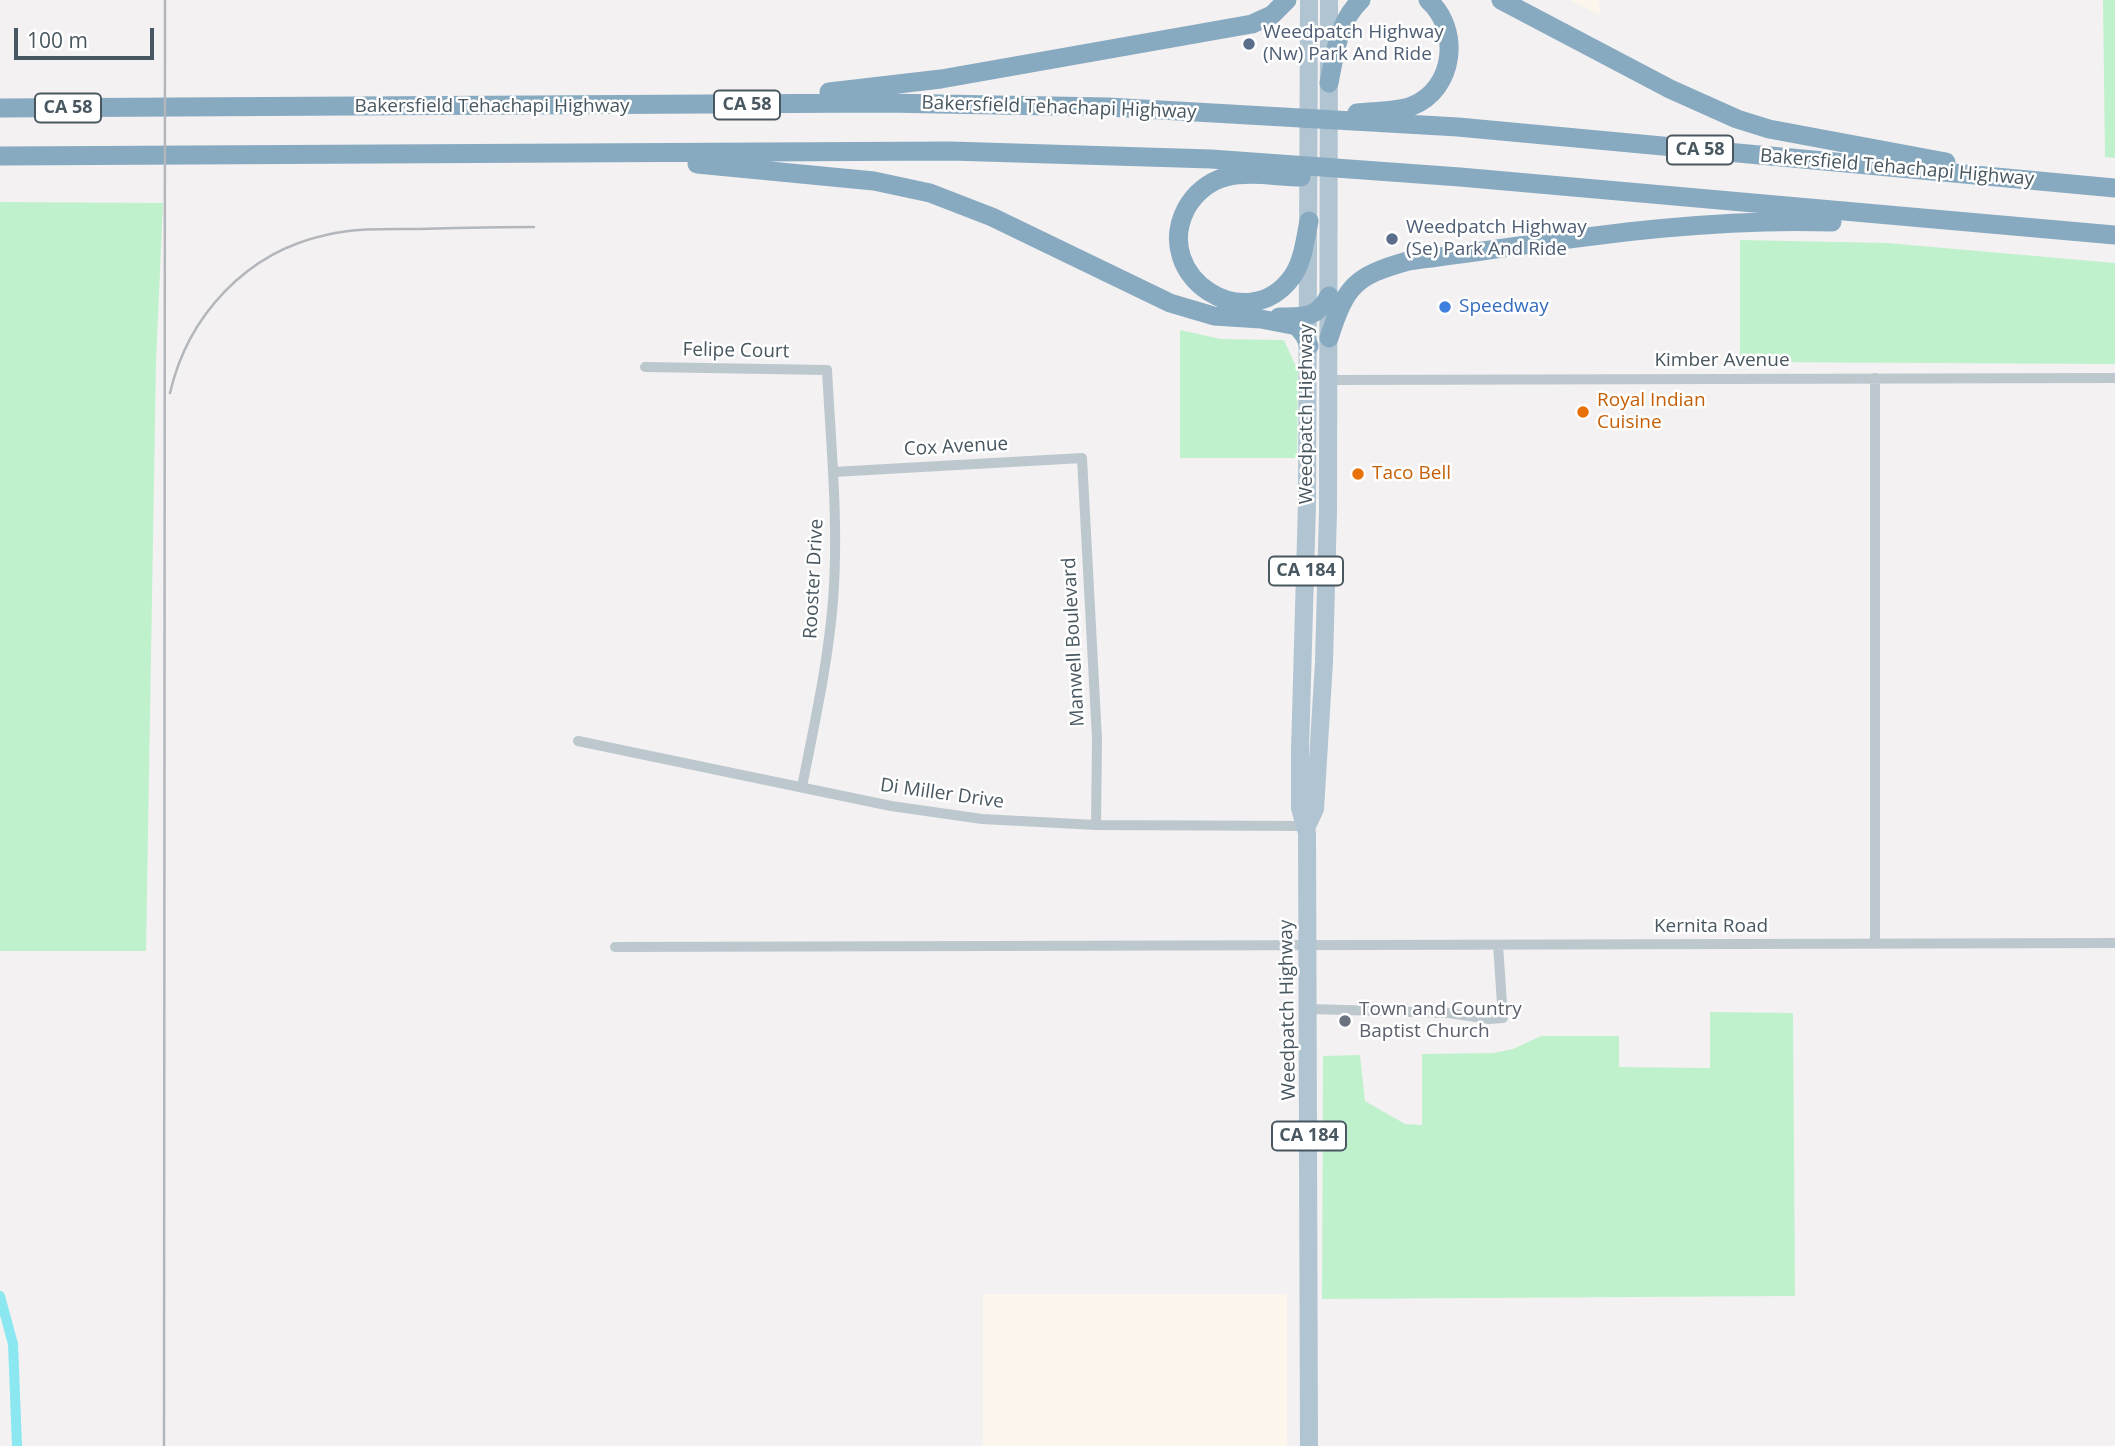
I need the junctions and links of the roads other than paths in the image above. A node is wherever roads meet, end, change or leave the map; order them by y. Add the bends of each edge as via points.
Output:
1 (1287, 0) edge
2 (1309, 0) edge
3 (1329, 0) edge
4 (1362, 0) edge
5 (1428, 0) edge
6 (1501, 0) edge
7 (1329, 83) junction
8 (550, 107) junction
9 (0, 108) edge
10 (1350, 118) junction
11 (649, 154) junction
12 (0, 156) edge
13 (1293, 170) junction
14 (2050, 182) junction
15 (2115, 188) edge
16 (1309, 221) junction
17 (2039, 229) junction
18 (2115, 235) edge
19 (1329, 296) junction
20 (1309, 315) junction
21 (1261, 319) junction
22 (1329, 338) junction
23 (1309, 346) junction
24 (645, 367) dead end
25 (827, 370) joint
26 (1875, 378) junction
27 (2115, 378) edge
28 (1329, 380) junction
29 (1082, 458) joint
30 (833, 472) junction
31 (578, 741) dead end
32 (802, 787) junction
33 (1097, 825) junction
34 (1307, 826) junction
35 (2115, 943) edge
36 (1875, 944) junction
37 (1308, 945) junction
38 (1498, 945) junction
39 (615, 947) dead end
40 (1310, 1009) junction
41 (1309, 1446) edge

1 - 8 highway via 1272,15 1252,24 892,86
2 - 16 main road, Weedpatch Highway / CA 184
3 - 7 main road, Weedpatch Highway / CA 184
4 - 7 highway via 1343,24
5 - 10 highway via 1440,12 1449,36 1449,61 1440,82 1414,105
6 - 14 highway via 1737,119
7 - 19 main road, Weedpatch Highway / CA 184
8 - 9 highway, Bakersfield Tehachapi Highway / CA 58
8 - 10 highway, Bakersfield Tehachapi Highway / CA 58 via 996,104
10 - 14 highway, Bakersfield Tehachapi Highway / CA 58
11 - 12 highway
11 - 13 highway via 951,151 1107,155
11 - 21 highway via 694,164 874,181 930,193 992,217 1170,303 1213,316
13 - 16 highway via 1228,176 1205,187 1183,214 1179,238 1183,262 1196,283 1217,297 1240,302 1265,298 1293,276
13 - 17 highway via 1460,177
14 - 15 highway, Bakersfield Tehachapi Highway / CA 58
16 - 20 main road, Weedpatch Highway / CA 184
17 - 18 highway
17 - 22 highway via 1822,222 1714,224 1408,261 1372,271 1356,284 1342,303
19 - 20 highway via 1319,311
19 - 22 main road, Weedpatch Highway / CA 184
20 - 21 highway
20 - 23 main road, Weedpatch Highway / CA 184
21 - 23 highway via 1297,326
22 - 28 main road, Weedpatch Highway / CA 184
23 - 34 main road, Weedpatch Highway / CA 184 via 1300,740 1300,808
24 - 25 street, Felipe Court
25 - 30 street, Rooster Drive
26 - 27 street, Kimber Avenue
26 - 28 street, Kimber Avenue
26 - 36 street
28 - 34 main road, Weedpatch Highway / CA 184 via 1324,662 1315,809
29 - 30 street, Cox Avenue
29 - 33 street, Manwell Boulevard via 1097,739
30 - 32 street, Rooster Drive via 833,601
31 - 32 street, Di Miller Drive
32 - 33 street, Di Miller Drive via 937,813
33 - 34 street, Di Miller Drive
34 - 37 main road, Weedpatch Highway / CA 184
35 - 36 street, Kernita Road
36 - 38 street, Kernita Road
37 - 38 street, Kernita Road
37 - 39 street, Kernita Road
37 - 40 main road, Weedpatch Highway / CA 184
38 - 40 street via 1503,1018
40 - 41 main road, Weedpatch Highway / CA 184

